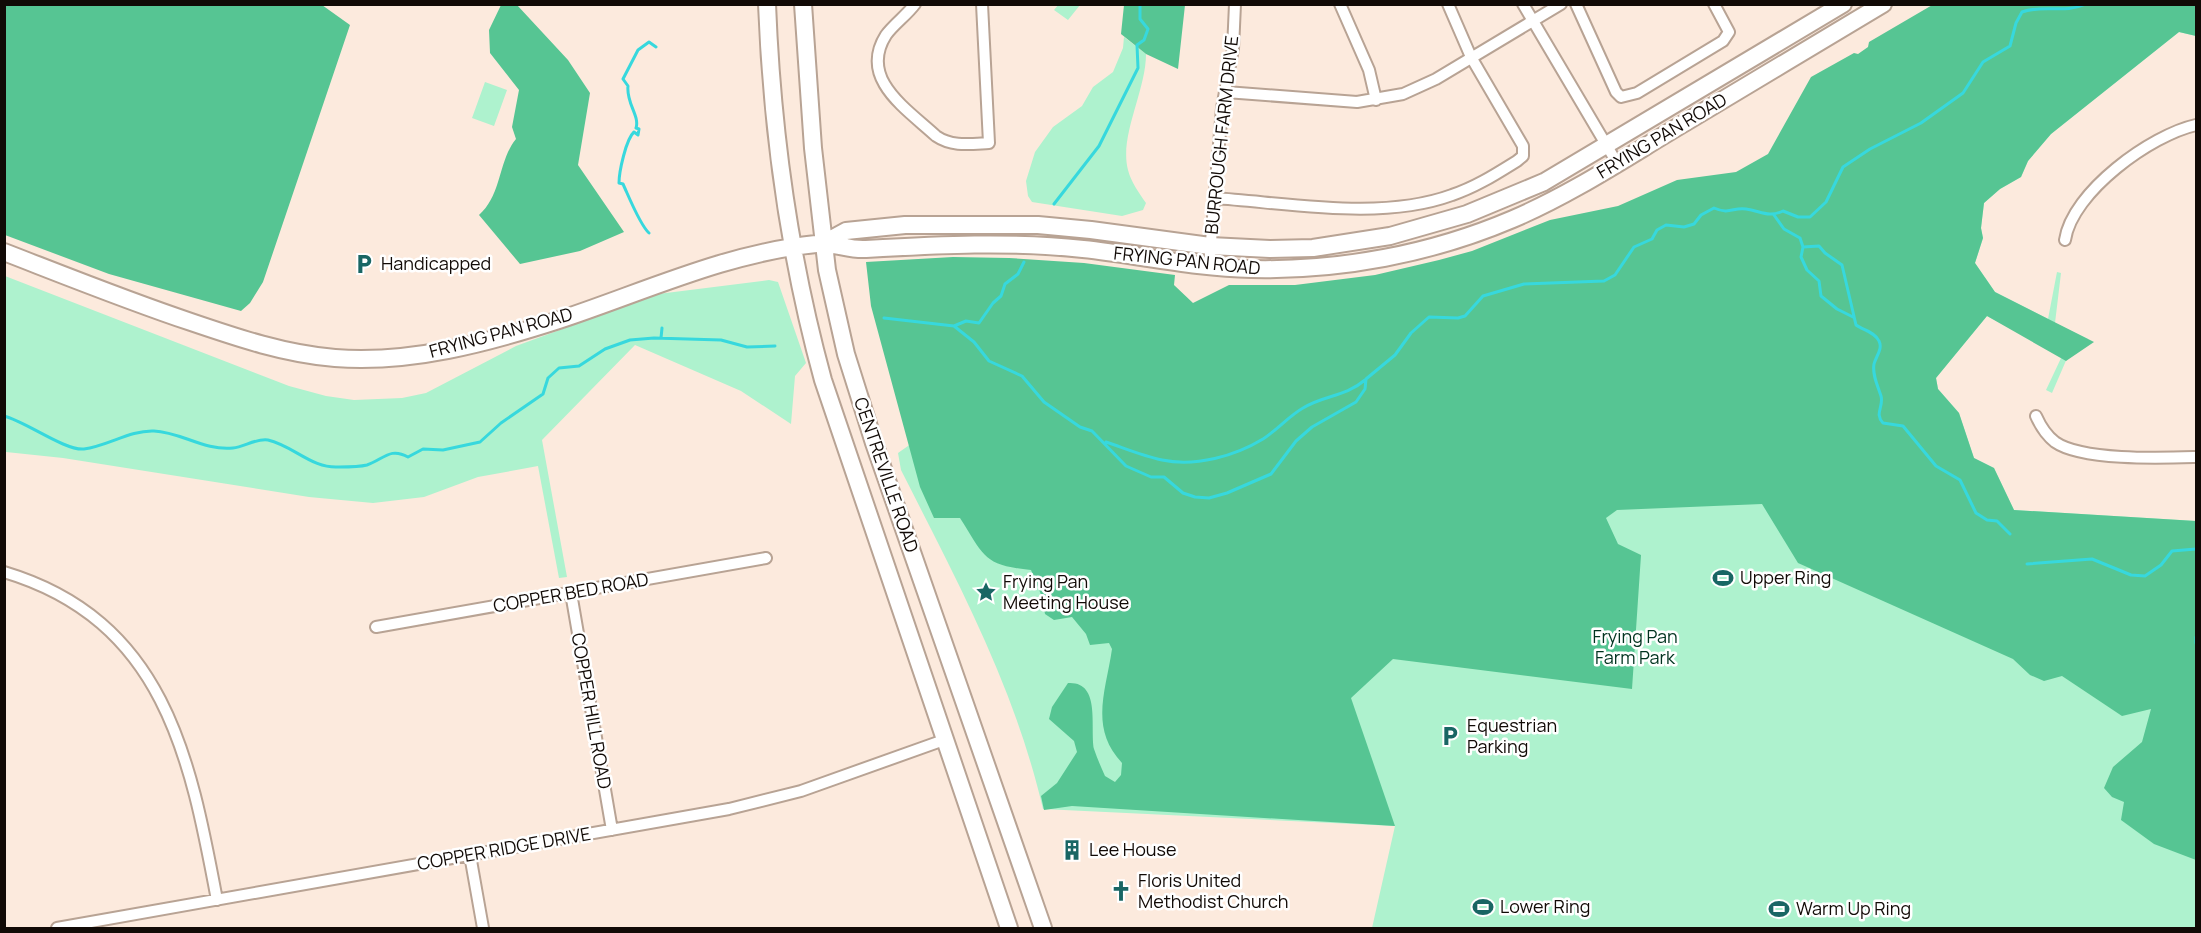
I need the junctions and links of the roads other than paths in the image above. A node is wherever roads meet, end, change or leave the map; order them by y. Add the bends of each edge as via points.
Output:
1 (767, 4) edge
2 (803, 4) edge
3 (915, 4) edge
4 (982, 4) edge
5 (1235, 4) edge
6 (1340, 4) edge
7 (1448, 4) edge
8 (1522, 4) edge
9 (1561, 4) edge
10 (1576, 4) edge
11 (1714, 4) edge
12 (1843, 4) edge
13 (1883, 4) edge
14 (1532, 21) junction
15 (1471, 57) junction
16 (1226, 92) junction
17 (1376, 100) junction
18 (2196, 125) edge
19 (1607, 145) junction
20 (1617, 163) junction
21 (1214, 198) junction
22 (2065, 240) dead end
23 (824, 243) junction
24 (1210, 246) junction
25 (791, 247) junction
26 (4, 252) edge
27 (1209, 266) junction
28 (2036, 416) dead end
29 (2196, 457) edge
30 (766, 558) dead end
31 (4, 572) edge
32 (571, 593) junction
33 (376, 627) dead end
34 (944, 740) junction
35 (612, 830) junction
36 (470, 855) junction
37 (217, 900) junction
38 (57, 928) edge
39 (483, 928) edge
40 (1009, 928) edge
41 (1043, 928) edge

1 - 25 main road, CENTREVILLE ROAD via 772,99
2 - 23 main road, CENTREVILLE ROAD
3 - 4 street via 887,35 877,56 877,68 884,87 900,103 936,136 956,144 989,143
5 - 16 street, BURROUGH FARM DRIVE
6 - 17 street via 1369,70
7 - 15 street
8 - 14 street
9 - 14 street
10 - 11 street via 1621,97 1637,93 1723,41 1729,32
12 - 19 main road, FRYING PAN ROAD
13 - 20 main road, FRYING PAN ROAD
14 - 15 street
14 - 19 street
15 - 17 street via 1403,94
15 - 21 street via 1523,146 1523,156 1477,185 1450,196 1380,209
16 - 17 street via 1357,102
16 - 21 street, BURROUGH FARM DRIVE
18 - 22 street via 2150,144 2114,172 2082,201 2070,219
19 - 20 street
19 - 24 main road, FRYING PAN ROAD via 1519,194 1434,225 1313,248
20 - 27 main road, FRYING PAN ROAD via 1514,218 1420,250 1306,268
21 - 24 street, BURROUGH FARM DRIVE
23 - 24 main road, FRYING PAN ROAD via 846,231 905,225 1027,225
23 - 25 main road, FRYING PAN ROAD
23 - 27 main road, FRYING PAN ROAD via 858,250 965,243 1031,245
23 - 41 main road, CENTREVILLE ROAD via 831,293 858,396
24 - 27 street, BURROUGH FARM DRIVE
25 - 26 main road, FRYING PAN ROAD via 680,275 561,320 485,341 415,356 360,359 304,354 237,338
25 - 34 main road, CENTREVILLE ROAD via 823,380
28 - 29 street via 2052,439 2076,450 2108,455
30 - 32 street, COPPER BED ROAD
31 - 37 street via 50,588 94,615 145,673 191,775
32 - 33 street, COPPER BED ROAD
32 - 35 street, COPPER HILL ROAD
34 - 35 street, COPPER RIDGE DRIVE via 768,800
34 - 40 main road, CENTREVILLE ROAD
35 - 36 street, COPPER RIDGE DRIVE
36 - 37 street, COPPER RIDGE DRIVE
36 - 39 street
37 - 38 street, COPPER RIDGE DRIVE

